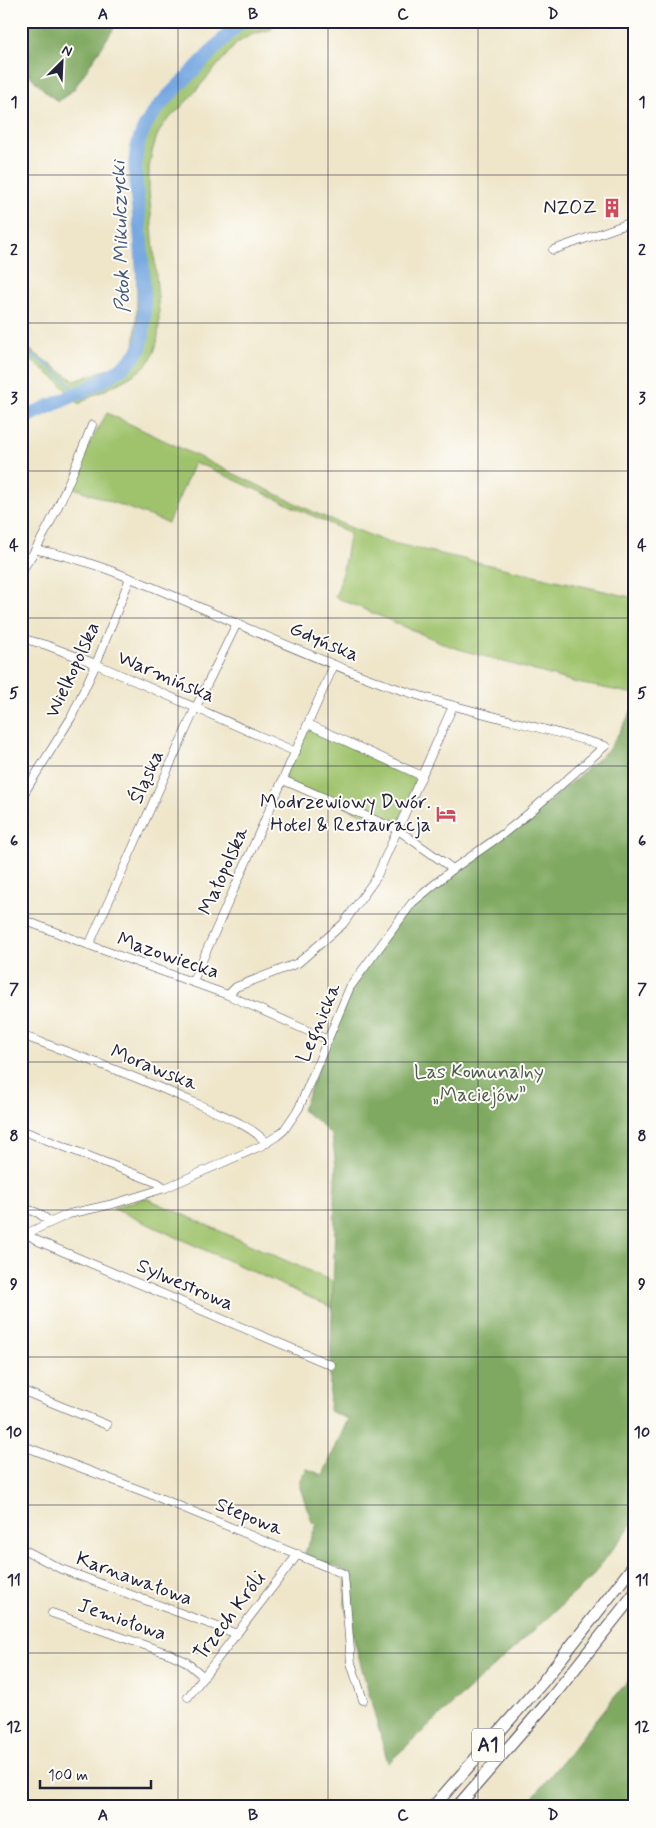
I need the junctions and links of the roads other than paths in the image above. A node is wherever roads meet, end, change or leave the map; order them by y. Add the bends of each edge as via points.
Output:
1 (635, 221) edge
2 (553, 250) dead end
3 (92, 425) dead end
4 (37, 550) junction
5 (21, 572) edge
6 (130, 578) junction
7 (237, 623) junction
8 (21, 638) edge
9 (96, 664) junction
10 (334, 665) junction
11 (453, 706) junction
12 (196, 708) junction
13 (308, 724) junction
14 (605, 746) joint
15 (296, 752) junction
16 (422, 776) junction
17 (283, 780) junction
18 (21, 798) edge
19 (398, 830) junction
20 (453, 869) junction
21 (21, 919) edge
22 (89, 945) junction
23 (192, 981) junction
24 (228, 995) junction
25 (21, 1035) edge
26 (328, 1040) junction
27 (21, 1130) edge
28 (267, 1143) junction
29 (166, 1188) junction
30 (21, 1207) edge
31 (50, 1222) junction
32 (24, 1235) edge
33 (331, 1365) dead end
34 (21, 1390) edge
35 (107, 1425) dead end
36 (21, 1445) edge
37 (21, 1548) edge
38 (298, 1554) junction
39 (635, 1564) edge
40 (635, 1593) edge
41 (52, 1613) dead end
42 (238, 1634) junction
43 (204, 1677) junction
44 (188, 1697) dead end
45 (363, 1700) dead end
46 (433, 1807) edge
47 (457, 1807) edge

1 - 2 street
3 - 4 street
4 - 5 street
4 - 6 street, Gdyńska via 54,552
6 - 7 street, Gdyńska
6 - 9 street, Wielkopolska
7 - 10 street, Gdyńska
7 - 12 street, Śląska
8 - 9 street, Warmińska
9 - 12 street, Warmińska
9 - 18 street, Wielkopolska via 71,718
10 - 11 street, Gdyńska
10 - 13 street, Małopolska
11 - 14 street, Gdyńska
11 - 16 street, Mazowiecka
12 - 15 street, Warmińska
12 - 22 street, Śląska
13 - 15 street, Małopolska
13 - 16 street
14 - 20 street, Legnicka via 529,813
15 - 17 street, Małopolska
16 - 19 street, Mazowiecka
17 - 19 street
17 - 23 street, Małopolska
19 - 20 street
19 - 24 street, Mazowiecka via 376,878 343,924 298,962 236,987
20 - 26 street, Legnicka via 412,903 350,987
21 - 22 street, Mazowiecka
22 - 23 street, Mazowiecka
23 - 24 street, Mazowiecka
24 - 26 street
25 - 28 street, Morawska via 149,1082 236,1122 259,1134
26 - 28 street, Legnicka via 299,1108 284,1130
27 - 29 street
28 - 29 street, Legnicka
29 - 31 street, Legnicka
30 - 31 street
31 - 32 street, Legnicka
32 - 33 street, Sylwestrowa
34 - 35 street
36 - 38 street, Stepowa
37 - 42 street, Karnawałowa via 61,1569
38 - 42 street, Trzech Króli
38 - 45 street, Stepowa via 344,1574 351,1663
39 - 46 highway, A1 via 542,1683
40 - 47 highway, A1 via 572,1674
41 - 43 street, Jemiołowa via 170,1654
42 - 43 street, Trzech Króli
43 - 44 street, Trzech Króli

